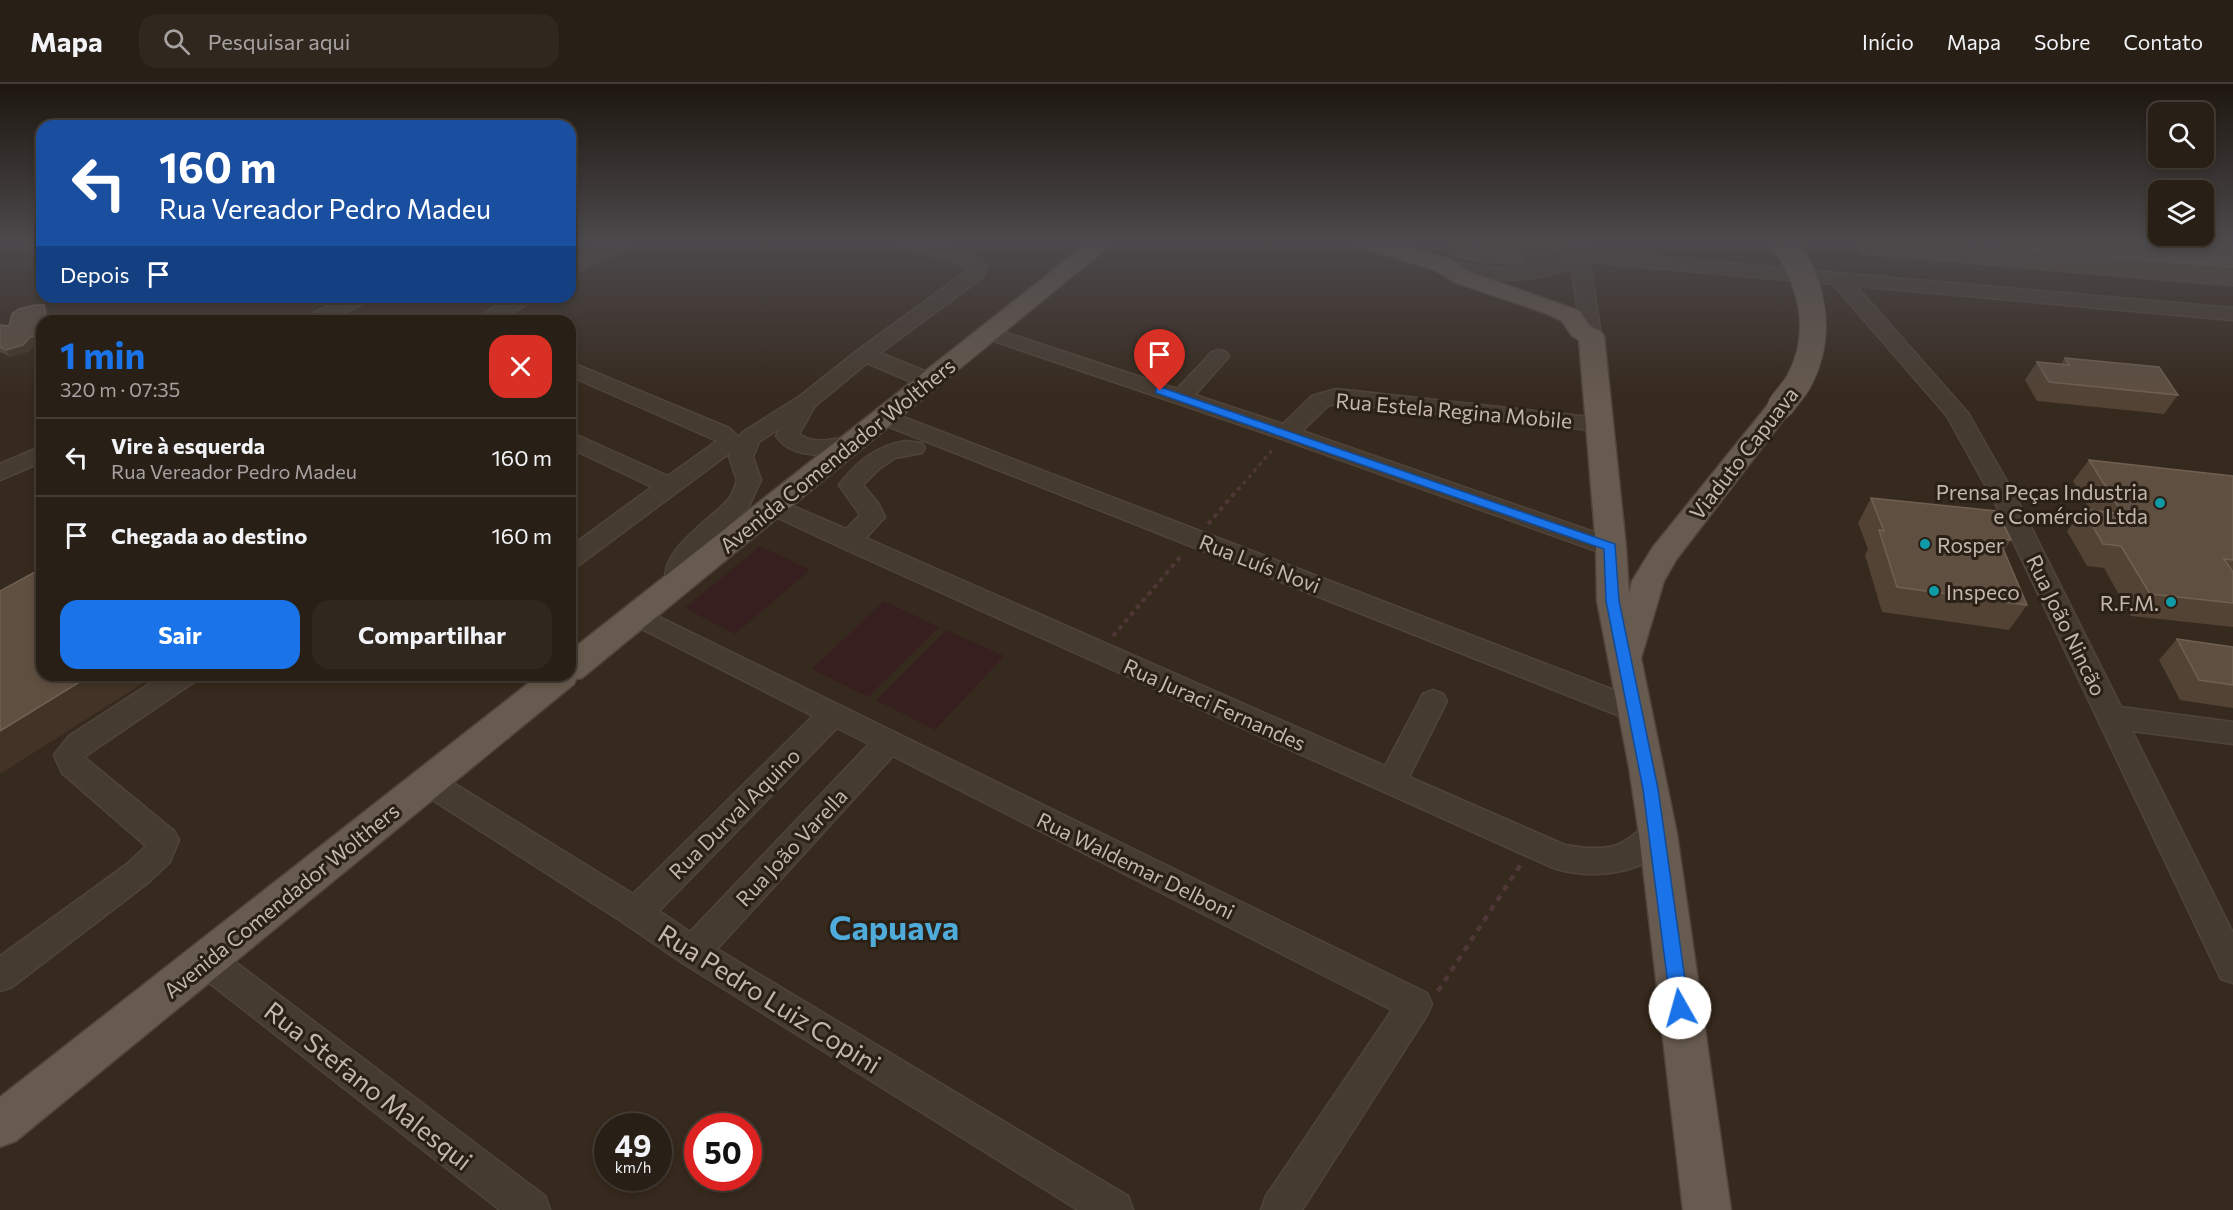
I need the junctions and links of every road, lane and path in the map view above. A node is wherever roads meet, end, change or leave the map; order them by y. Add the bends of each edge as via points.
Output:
1 (946, 295) edge
2 (1037, 295) edge
3 (1514, 295) edge
4 (1586, 295) edge
5 (1809, 295) edge
6 (1853, 295) edge
7 (2014, 295) edge
8 (349, 303) edge
9 (515, 303) edge
10 (2233, 314) edge
11 (324, 315) edge
12 (495, 315) edge
13 (989, 333) junction
14 (1591, 336) junction
15 (865, 354) junction
16 (1219, 356) dead end
17 (576, 371) edge
18 (928, 381) junction
19 (1181, 398) junction
20 (808, 401) junction
21 (885, 417) junction
22 (1600, 424) junction
23 (1287, 433) junction
24 (576, 442) edge
25 (850, 444) junction
26 (914, 448) dead end
27 (36, 456) edge
28 (0, 473) edge
29 (669, 486) junction
30 (772, 506) junction
31 (849, 541) junction
32 (1611, 547) junction
33 (576, 555) edge
34 (678, 582) junction
35 (637, 615) junction
36 (1626, 658) junction
37 (576, 664) edge
38 (175, 681) edge
39 (554, 681) edge
40 (1433, 701) dead end
41 (1635, 710) junction
42 (833, 714) junction
43 (2111, 717) junction
44 (2233, 733) edge
45 (889, 742) junction
46 (428, 782) junction
47 (1391, 783) junction
48 (1658, 834) junction
49 (1532, 846) junction
50 (636, 913) junction
51 (693, 952) junction
52 (206, 960) junction
53 (2233, 968) edge
54 (0, 976) edge
55 (1415, 1004) junction
56 (0, 1125) edge
57 (531, 1210) edge
58 (1114, 1210) edge
59 (1280, 1210) edge
60 (1707, 1210) edge

1 - 15 street
2 - 13 main road, Avenida Comendador Wolthers
3 - 14 main road via 1571,316 1581,331
4 - 14 street
5 - 36 main road, Viaduto Capuava, bridge via 1814,327 1799,380 1664,554 1648,581
6 - 43 street, Rua João Nincão via 1940,391 1972,436
7 - 10 street
8 - 11 street
9 - 12 street
13 - 18 main road, Avenida Comendador Wolthers
13 - 19 street
14 - 22 main road
15 - 18 street
15 - 20 street
16 - 19 street
17 - 29 street via 729,439
18 - 21 main road, Avenida Comendador Wolthers
19 - 23 street
20 - 25 street via 787,436 799,446 816,449
20 - 34 street via 751,437 741,457 748,480 740,503 691,546 678,571
21 - 25 main road, Avenida Comendador Wolthers
21 - 41 street, Rua Luís Novi
22 - 23 street, Rua Estela Regina Mobile via 1336,396 1320,400
22 - 32 main road
23 - 32 street
24 - 29 street
25 - 30 main road, Avenida Comendador Wolthers
26 - 31 street via 902,446 892,450 862,470 851,485 873,517
27 - 28 street
29 - 33 street
30 - 31 street, Rua Juraci Fernandes
30 - 34 main road, Avenida Comendador Wolthers
31 - 47 street, Rua Juraci Fernandes
32 - 36 main road via 1613,601
34 - 35 main road, Avenida Comendador Wolthers
35 - 37 main road, Avenida Comendador Wolthers
35 - 42 street, Rua Waldemar Delboni
36 - 41 main road
38 - 54 street via 79,744 69,755 72,765 164,840 159,854
39 - 46 main road, Avenida Comendador Wolthers
40 - 47 street
41 - 48 main road
42 - 45 street, Rua Waldemar Delboni
42 - 50 street, Rua Durval Aquino
43 - 44 street
43 - 53 street, Rua João Nincão
45 - 51 street, Rua João Varella
45 - 55 street, Rua Waldemar Delboni
46 - 50 street, Rua Pedro Luiz Copini
46 - 52 main road, Avenida Comendador Wolthers
47 - 49 street, Rua Juraci Fernandes
48 - 49 street, Rua Juraci Fernandes via 1640,851 1611,861 1563,858
48 - 60 main road
49 - 55 path via 1433,998
50 - 51 street, Rua Pedro Luiz Copini
51 - 58 street, Rua Pedro Luiz Copini
52 - 56 main road, Avenida Comendador Wolthers
52 - 57 street, Rua Stefano Malesqui
55 - 59 street

